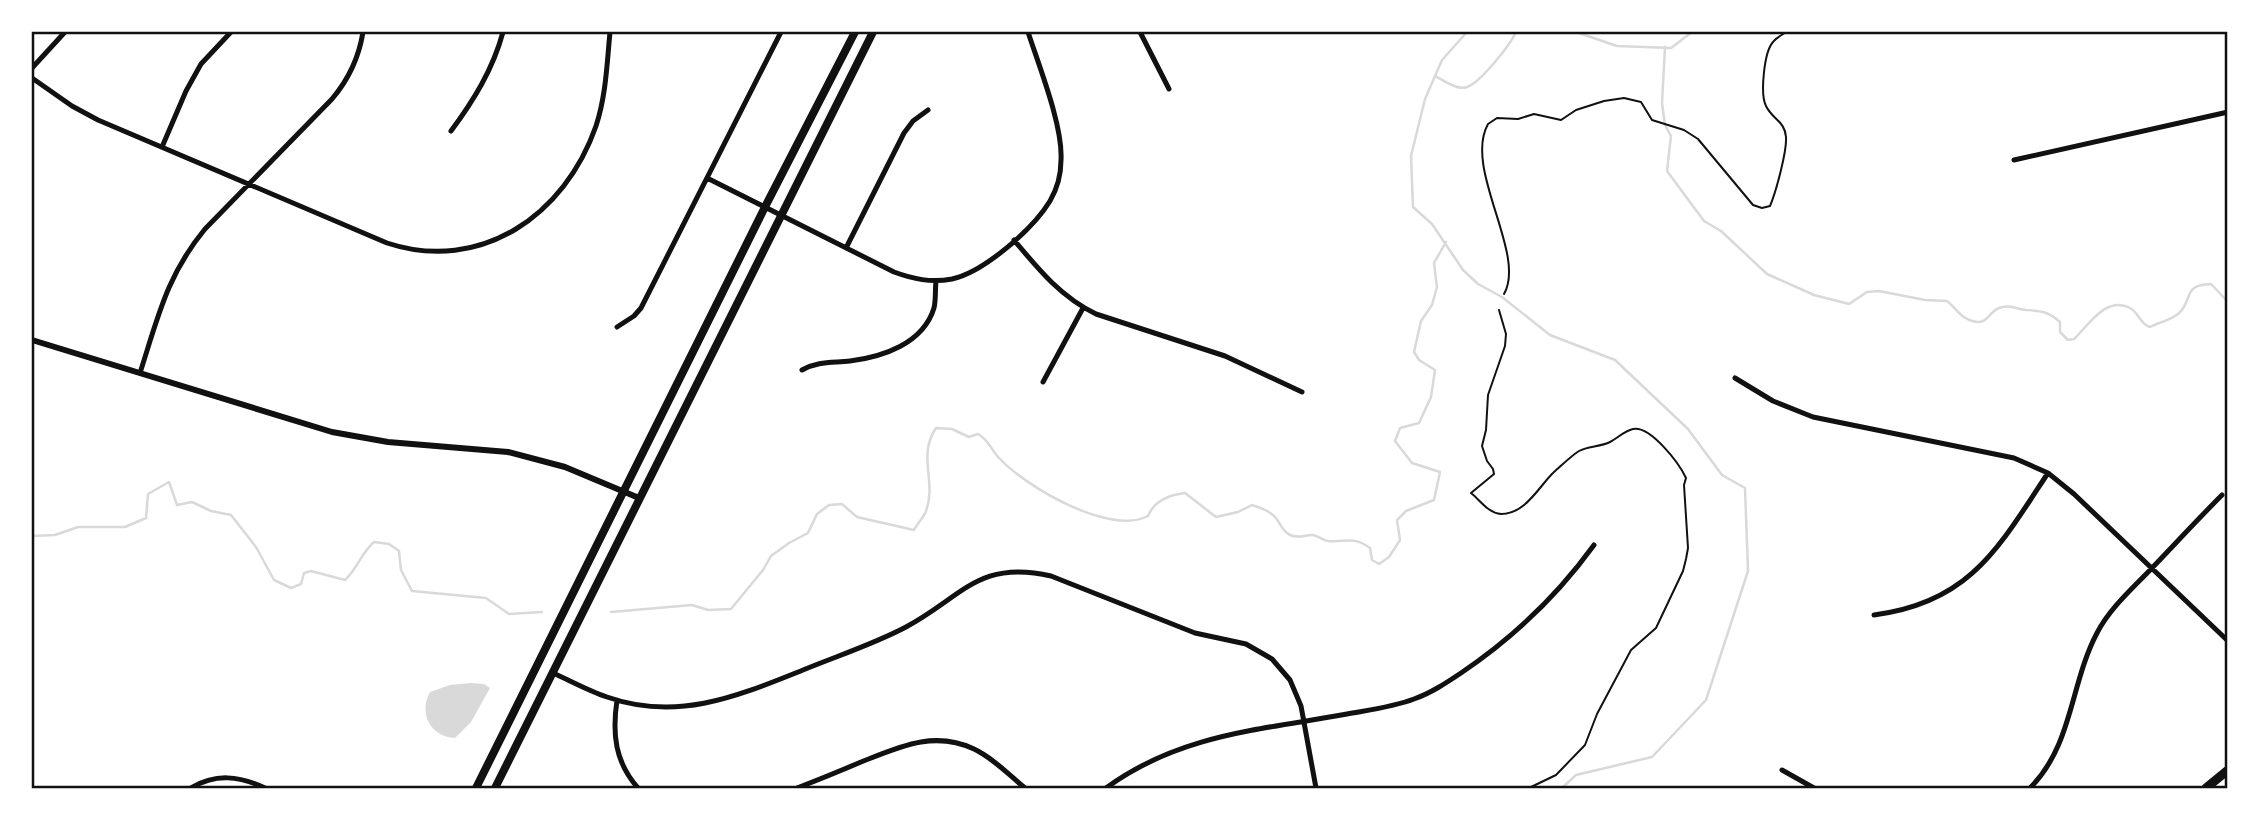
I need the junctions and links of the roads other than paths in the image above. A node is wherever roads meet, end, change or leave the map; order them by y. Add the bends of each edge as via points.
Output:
1 (65, 32) edge
2 (231, 32) edge
3 (363, 32) edge
4 (503, 32) edge
5 (610, 32) edge
6 (781, 32) edge
7 (855, 32) edge
8 (873, 32) edge
9 (1028, 32) edge
10 (1140, 32) edge
11 (32, 68) edge
12 (32, 78) edge
13 (1169, 89) dead end
14 (928, 110) dead end
15 (2228, 111) edge
16 (451, 131) dead end
17 (162, 147) junction
18 (2014, 160) dead end
19 (707, 178) junction
20 (249, 184) junction
21 (765, 207) junction
22 (780, 215) junction
23 (1014, 240) junction
24 (846, 248) junction
25 (936, 281) junction
26 (1083, 308) junction
27 (617, 327) dead end
28 (32, 340) edge
29 (802, 370) dead end
30 (140, 373) junction
31 (1735, 379) dead end
32 (1043, 382) dead end
33 (1302, 392) dead end
34 (2048, 473) junction
35 (624, 491) junction
36 (2222, 495) dead end
37 (639, 498) junction
38 (1594, 545) dead end
39 (2151, 569) junction
40 (1874, 615) dead end
41 (2228, 641) edge
42 (554, 673) junction
43 (617, 700) junction
44 (1304, 722) junction
45 (1782, 770) dead end
46 (2228, 770) edge
47 (501, 776) junction
48 (191, 789) edge
49 (265, 789) edge
50 (476, 789) edge
51 (495, 789) edge
52 (506, 789) edge
53 (638, 789) edge
54 (797, 789) edge
55 (1025, 789) edge
56 (1106, 789) edge
57 (1316, 789) edge
58 (1814, 789) edge
59 (2030, 789) edge
60 (2206, 789) edge

1 - 11 street
2 - 17 street via 201,64
3 - 20 street via 356,61 340,90
4 - 16 street via 489,73
5 - 20 street via 601,108 579,164 542,209 498,239 453,251 412,250
6 - 19 street
7 - 21 main road
8 - 22 main road
9 - 23 street via 1059,132 1062,158 1049,203
10 - 13 street
12 - 17 street via 98,120
14 - 24 street via 908,126
15 - 18 street
17 - 20 street
19 - 21 street
19 - 27 street via 641,308
20 - 30 street via 205,229 177,267
21 - 22 street
21 - 35 main road
22 - 24 street
22 - 37 main road
23 - 25 street via 978,270
23 - 26 street via 1051,284
24 - 25 street via 894,272
25 - 29 street via 931,316 905,344 876,356 821,362
26 - 32 street
26 - 33 street via 1225,356
28 - 30 street
30 - 35 street via 332,432 388,442 508,452 565,467
31 - 34 street via 1812,416 2003,454
34 - 39 street
34 - 40 street via 1995,552 1966,580 1912,608
35 - 37 street
35 - 50 main road
36 - 39 street
37 - 42 main road
38 - 44 street via 1519,630 1434,691 1399,704
39 - 41 street
39 - 59 street via 2099,629 2082,667 2065,734
42 - 43 street
42 - 47 main road
43 - 44 street via 661,707 722,701 906,627 978,580 1022,571 1051,576 1195,633 1259,650 1290,680
43 - 53 street via 618,754
44 - 56 street via 1192,743 1145,763
44 - 57 street
45 - 58 street
46 - 60 highway
47 - 51 main road
47 - 52 main road
48 - 49 street via 208,780 232,777
54 - 55 street via 905,744 932,740 972,748

